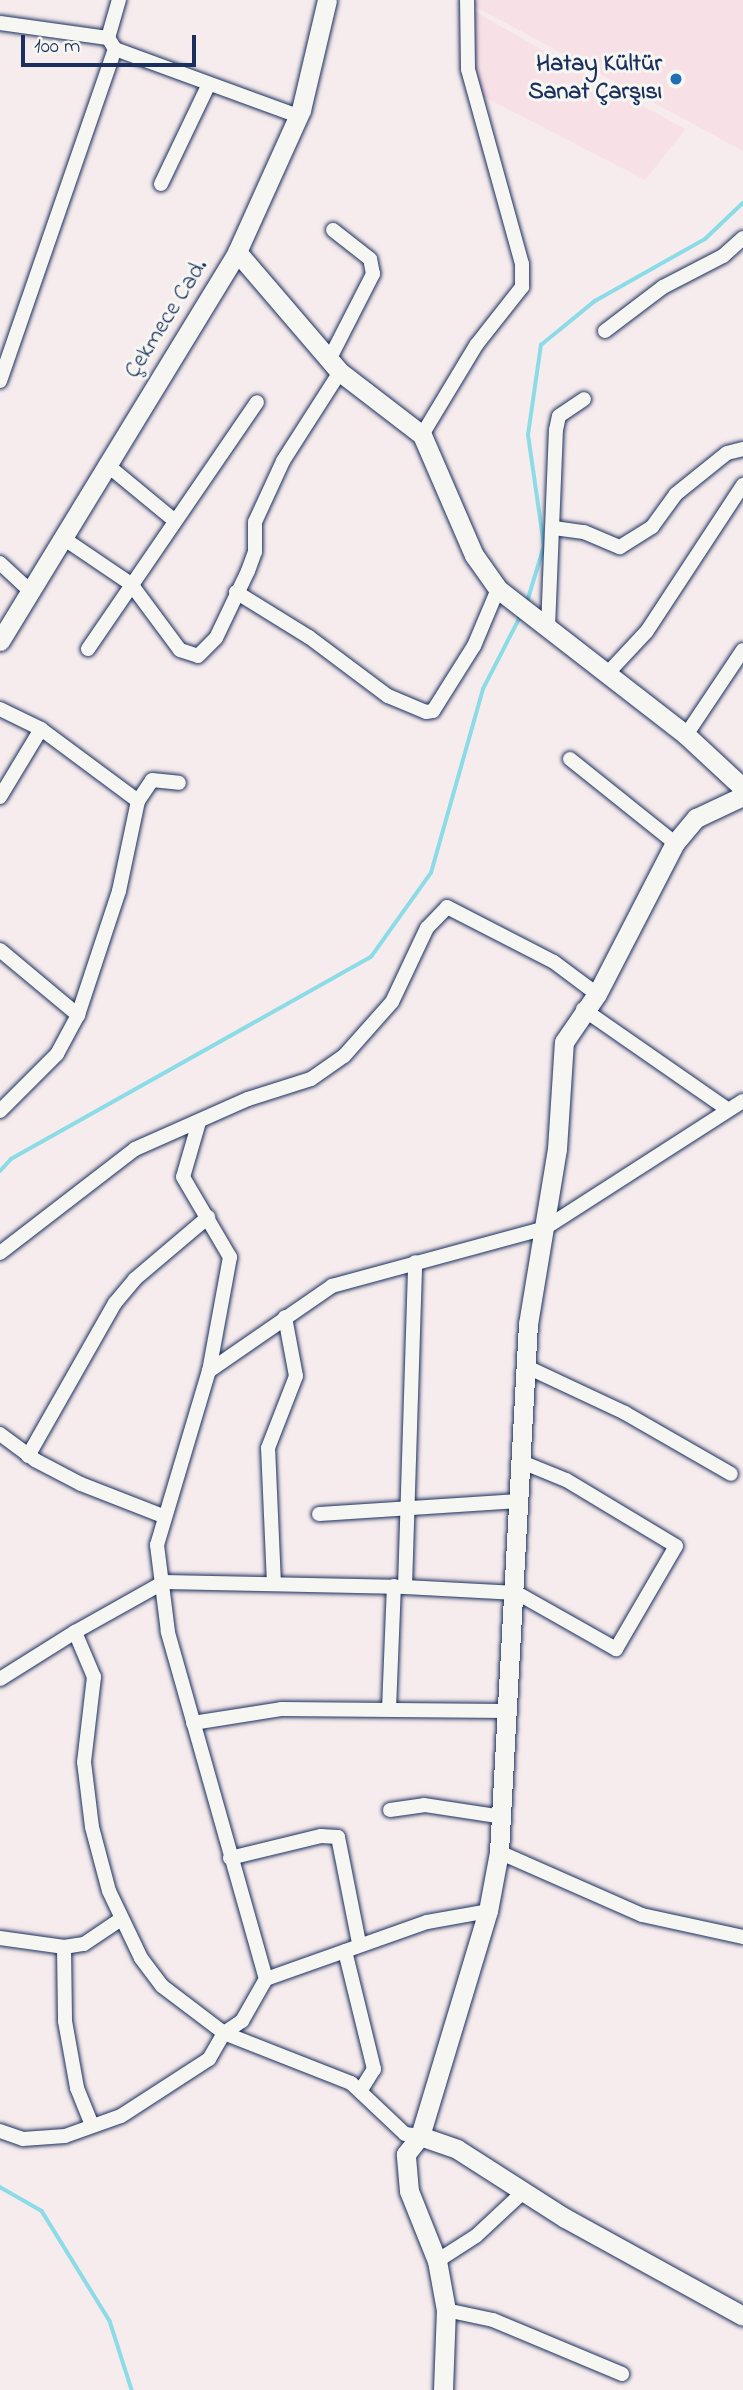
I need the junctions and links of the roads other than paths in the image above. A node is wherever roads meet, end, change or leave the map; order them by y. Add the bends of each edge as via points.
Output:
1 (119, 0) edge
2 (327, 0) edge
3 (467, 0) edge
4 (0, 23) edge
5 (111, 44) junction
6 (208, 86) junction
7 (298, 116) junction
8 (161, 184) dead end
9 (333, 230) dead end
10 (743, 238) edge
11 (237, 252) junction
12 (605, 331) dead end
13 (335, 366) junction
14 (0, 381) edge
15 (584, 399) dead end
16 (257, 402) dead end
17 (422, 435) junction
18 (743, 449) edge
19 (106, 464) junction
20 (743, 485) edge
21 (175, 520) junction
22 (554, 528) junction
23 (63, 538) junction
24 (0, 563) edge
25 (131, 584) junction
26 (498, 589) junction
27 (30, 591) junction
28 (236, 593) junction
29 (548, 628) junction
30 (0, 641) edge
31 (88, 649) dead end
32 (743, 650) edge
33 (606, 675) junction
34 (0, 709) edge
35 (41, 729) junction
36 (686, 735) junction
37 (570, 759) dead end
38 (179, 783) dead end
39 (742, 788) edge
40 (0, 797) edge
41 (138, 801) junction
42 (675, 843) junction
43 (0, 950) edge
44 (597, 994) junction
45 (583, 1009) junction
46 (78, 1015) junction
47 (743, 1101) edge
48 (727, 1109) junction
49 (0, 1111) edge
50 (198, 1122) junction
51 (208, 1217) junction
52 (545, 1228) junction
53 (0, 1253) edge
54 (415, 1262) junction
55 (285, 1317) junction
56 (527, 1367) junction
57 (209, 1371) junction
58 (0, 1433) edge
59 (29, 1456) junction
60 (522, 1462) junction
61 (731, 1474) dead end
62 (520, 1501) junction
63 (405, 1510) junction
64 (319, 1514) dead end
65 (163, 1516) junction
66 (164, 1582) junction
67 (274, 1584) junction
68 (399, 1586) junction
69 (517, 1593) junction
70 (75, 1632) junction
71 (0, 1679) edge
72 (389, 1709) junction
73 (507, 1711) junction
74 (192, 1723) junction
75 (390, 1810) dead end
76 (497, 1816) junction
77 (499, 1852) junction
78 (230, 1857) junction
79 (488, 1911) junction
80 (121, 1919) junction
81 (743, 1937) edge
82 (0, 1938) edge
83 (359, 1943) junction
84 (64, 1947) junction
85 (345, 1951) junction
86 (266, 1979) junction
87 (224, 2033) junction
88 (360, 2091) junction
89 (92, 2125) junction
90 (0, 2131) edge
91 (420, 2136) junction
92 (523, 2192) junction
93 (437, 2261) junction
94 (446, 2310) junction
95 (743, 2316) edge
96 (622, 2374) dead end
97 (443, 2390) edge

1 - 5 street
2 - 7 street, Çekmece Cad.
3 - 17 street via 472,89 522,264 522,287 477,344
4 - 5 street
5 - 6 street
5 - 14 street
6 - 7 street
6 - 8 street
7 - 11 street, Çekmece Cad.
9 - 13 street via 370,259 373,274
10 - 12 street via 723,256 663,287
11 - 13 street
11 - 19 street, Çekmece Cad.
13 - 17 street
13 - 28 street via 255,522 256,551
15 - 22 street via 559,416
16 - 21 street
17 - 26 street via 474,555
18 - 22 street via 727,453 676,494 652,527 620,547 584,532
19 - 21 street
19 - 23 street, Çekmece Cad.
20 - 33 street via 647,631
21 - 25 street
22 - 29 street
23 - 25 street
23 - 27 street, Çekmece Cad.
24 - 27 street
25 - 28 street via 192,657 216,638
25 - 31 street
26 - 28 street via 474,646 433,710 426,712 388,696 309,637
26 - 29 street
27 - 30 street, Çekmece Cad.
29 - 33 street
32 - 36 street
33 - 36 street
34 - 35 street
35 - 40 street
35 - 41 street
36 - 39 street
37 - 42 street
38 - 41 street via 152,780
39 - 42 street via 696,818
41 - 46 street via 119,891
42 - 44 street
43 - 46 street
44 - 45 street
44 - 50 street via 554,962 447,907 427,928 393,1002 344,1056 311,1079
45 - 48 street
45 - 52 street via 565,1042
46 - 49 street via 57,1054
47 - 48 street
48 - 52 street
50 - 51 street via 183,1177
50 - 53 street via 135,1149 97,1174
51 - 57 street via 230,1257
51 - 59 street via 135,1279 115,1303
52 - 54 street
52 - 56 street via 528,1324
54 - 55 street via 332,1286
54 - 63 street
55 - 57 street
55 - 67 street via 296,1376 268,1448
56 - 60 street
56 - 61 street via 625,1413
57 - 65 street
58 - 59 street
59 - 65 street via 81,1484
60 - 62 street
60 - 69 street via 566,1480 676,1546 616,1648
62 - 63 street
62 - 69 street
63 - 64 street
63 - 68 street
65 - 66 street via 157,1545
66 - 67 street
66 - 70 street
66 - 74 street via 168,1632
67 - 68 street
68 - 69 street
68 - 72 street
69 - 73 street
70 - 71 street
70 - 80 street via 94,1677 84,1762 92,1827
72 - 73 street
72 - 74 street via 281,1709
73 - 76 street
74 - 78 street
75 - 76 street via 424,1805
76 - 77 street
77 - 79 street
77 - 81 street via 642,1915
78 - 83 street via 314,1837 338,1837
78 - 86 street
79 - 83 street
79 - 91 street
80 - 84 street via 84,1944
80 - 87 street via 162,1986
82 - 84 street
83 - 85 street
84 - 89 street via 65,2021 77,2088
85 - 86 street
85 - 88 street via 374,2069
86 - 87 street via 242,2021
87 - 88 street
87 - 89 street via 209,2059 181,2080 121,2116
88 - 91 street via 405,2134
89 - 90 street via 45,2138 23,2139
91 - 92 street via 457,2149
91 - 93 street via 406,2154 409,2192
92 - 93 street via 476,2236
92 - 95 street
93 - 94 street
94 - 96 street via 492,2320
94 - 97 street

